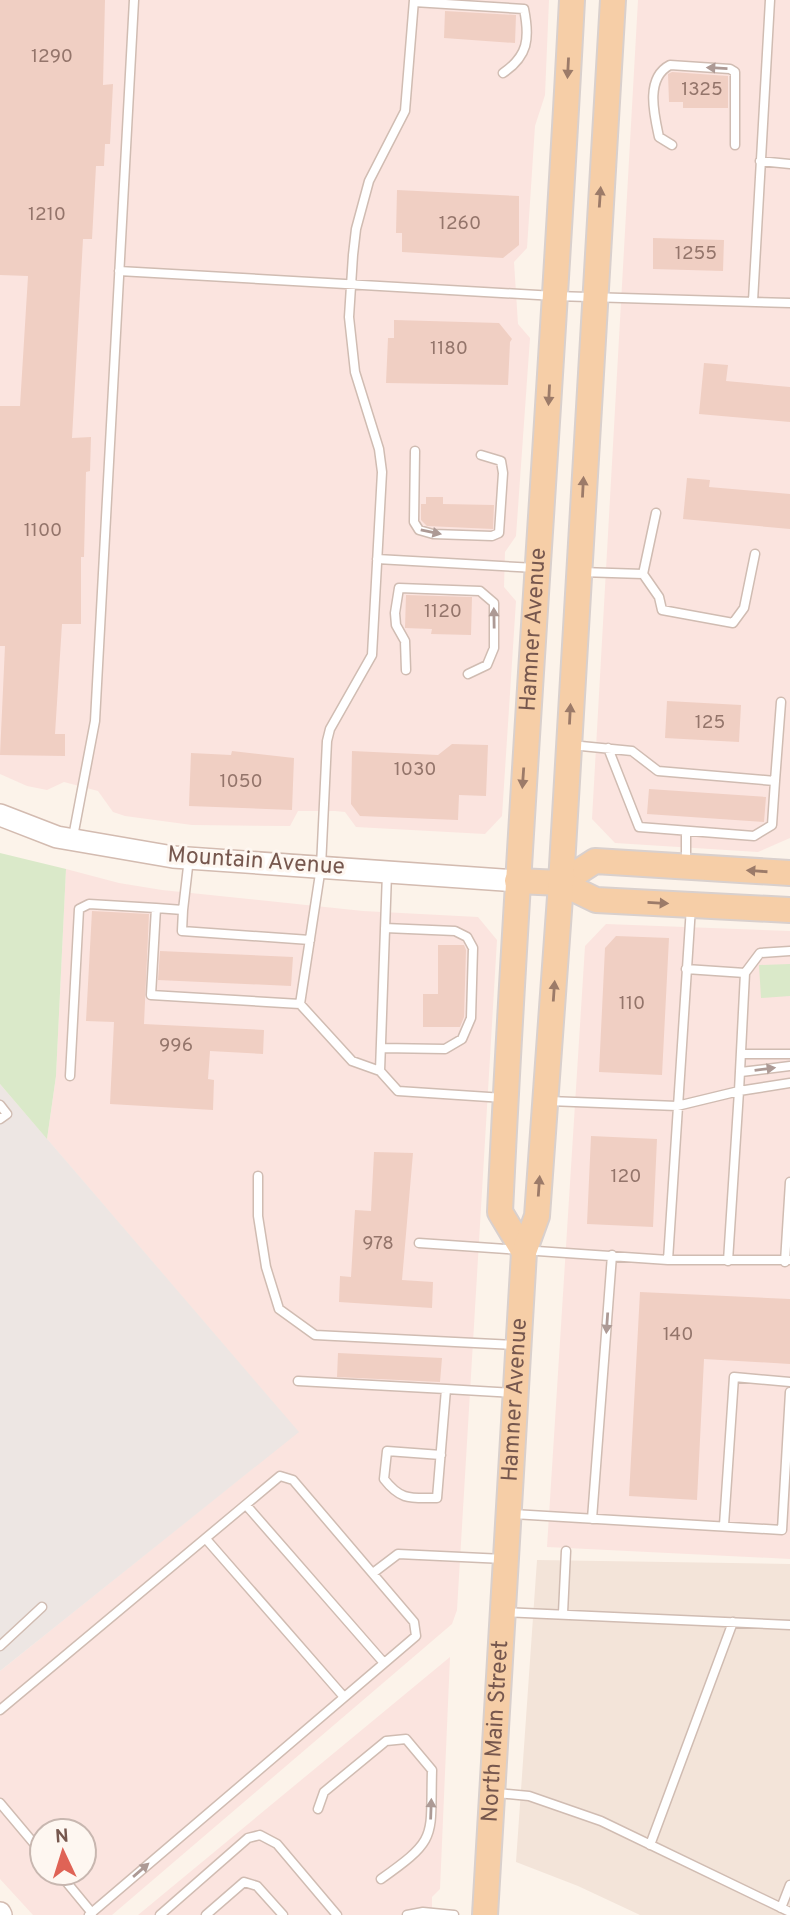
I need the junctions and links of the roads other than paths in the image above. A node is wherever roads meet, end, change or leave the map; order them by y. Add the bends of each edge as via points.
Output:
1 (134, 0) edge
2 (572, 0) edge
3 (613, 0) edge
4 (770, 0) edge
5 (414, 1) edge
6 (503, 73) dead end
7 (672, 145) dead end
8 (735, 145) dead end
9 (760, 161) junction
10 (790, 164) edge
11 (119, 271) junction
12 (351, 285) junction
13 (555, 296) junction
14 (593, 297) junction
15 (753, 301) junction
16 (790, 303) edge
17 (415, 451) dead end
18 (481, 455) dead end
19 (656, 513) dead end
20 (755, 554) dead end
21 (377, 559) junction
22 (539, 568) junction
23 (578, 572) junction
24 (643, 574) junction
25 (406, 670) dead end
26 (468, 674) dead end
27 (781, 702) dead end
28 (568, 745) junction
29 (608, 748) junction
30 (775, 781) junction
31 (0, 815) edge
32 (686, 831) junction
33 (72, 840) junction
34 (189, 858) junction
35 (321, 867) junction
36 (686, 867) junction
37 (387, 872) junction
38 (790, 873) edge
39 (517, 881) junction
40 (561, 883) junction
41 (691, 905) junction
42 (156, 908) junction
43 (183, 910) junction
44 (790, 911) edge
45 (385, 928) junction
46 (310, 940) junction
47 (790, 951) edge
48 (687, 969) junction
49 (745, 973) junction
50 (300, 1004) junction
51 (381, 1048) junction
52 (741, 1054) junction
53 (790, 1054) edge
54 (790, 1066) edge
55 (380, 1071) junction
56 (741, 1072) junction
57 (69, 1076) dead end
58 (790, 1083) edge
59 (739, 1091) junction
60 (506, 1098) junction
61 (545, 1101) junction
62 (0, 1105) edge
63 (677, 1106) junction
64 (0, 1119) edge
65 (258, 1176) dead end
66 (790, 1182) edge
67 (419, 1242) dead end
68 (524, 1252) junction
69 (612, 1255) junction
70 (668, 1260) junction
71 (728, 1261) junction
72 (788, 1261) edge
73 (518, 1345) junction
74 (298, 1381) dead end
75 (790, 1382) edge
76 (446, 1389) junction
77 (790, 1392) edge
78 (516, 1394) junction
79 (441, 1455) junction
80 (246, 1505) junction
81 (510, 1514) junction
82 (592, 1519) junction
83 (724, 1525) junction
84 (786, 1531) edge
85 (206, 1539) junction
86 (566, 1551) dead end
87 (508, 1553) junction
88 (373, 1573) junction
89 (42, 1607) dead end
90 (505, 1612) junction
91 (563, 1613) junction
92 (733, 1622) junction
93 (790, 1625) edge
94 (0, 1646) edge
95 (384, 1663) junction
96 (344, 1697) junction
97 (0, 1710) edge
98 (494, 1793) junction
99 (0, 1803) edge
100 (318, 1809) dead end
101 (28, 1836) edge
102 (650, 1845) junction
103 (381, 1879) dead end
104 (790, 1885) edge
105 (70, 1887) edge
106 (786, 1910) edge
107 (90, 1914) edge
108 (160, 1915) edge
109 (206, 1915) edge
110 (283, 1915) edge
111 (337, 1915) edge
112 (407, 1915) edge
113 (453, 1915) edge
114 (485, 1915) edge

1 - 11 lane
2 -> 13 main road, Hamner Avenue
14 -> 3 main road, Hamner Avenue
4 - 9 lane
5 - 6 lane via 524,9 526,47 520,62
5 - 12 lane via 405,111 369,181 356,229
8 -> 7 lane via 735,72 670,65 656,79 654,114 659,137
9 - 10 lane
9 - 15 lane
11 - 12 lane
11 - 33 lane via 95,721
12 - 13 lane
12 - 21 lane via 355,372 381,457
13 - 14 lane
13 -> 22 main road, Hamner Avenue
14 - 15 lane
23 -> 14 main road, Hamner Avenue
15 - 16 lane
17 -> 18 lane via 414,522 419,530 492,537 499,533 503,473 500,461
19 - 24 lane
20 - 24 lane via 744,608 733,622 662,610
21 - 22 lane
21 - 35 lane via 371,661 327,741
22 -> 39 main road, Hamner Avenue
23 - 24 lane
28 -> 23 main road, Hamner Avenue
26 -> 25 lane via 487,665 494,648 494,603 480,591 399,588 396,625 405,641
27 - 30 lane
28 - 29 lane
28 - 40 main road, Hamner Avenue
29 - 30 lane via 632,751 658,771
29 - 32 lane via 639,827
30 - 32 lane via 772,825 754,836
31 - 33 main road, Mountain Avenue
32 - 36 lane
33 - 34 main road, Mountain Avenue
34 - 35 main road, Mountain Avenue
34 - 43 lane
35 - 37 main road, Mountain Avenue
35 - 46 lane
38 -> 36 main road
36 - 40 main road via 595,861
37 - 39 main road, Mountain Avenue
37 - 45 lane
39 - 40 main road
39 - 60 main road, Hamner Avenue
40 -> 41 main road via 596,900
61 -> 40 main road, Hamner Avenue
41 - 44 main road
41 - 48 lane
42 - 43 lane
42 - 50 lane via 151,995
42 - 57 lane via 89,904 79,909
43 - 46 lane via 182,931
45 - 51 lane
45 - 51 lane via 455,931 467,937 473,948 471,1018 462,1039 445,1049
46 - 50 lane
47 - 49 lane via 760,953
48 - 49 lane
48 - 63 lane
49 - 52 lane
50 - 55 lane via 352,1061
51 - 55 lane
52 - 53 lane
52 - 56 lane
56 -> 54 lane
55 - 60 lane via 398,1091
56 - 59 lane
58 - 59 lane
59 - 63 lane
59 - 71 lane
60 - 68 main road, Hamner Avenue via 500,1212
61 - 63 lane
68 -> 61 main road, Hamner Avenue via 537,1216
62 - 64 lane via 7,1114
63 - 70 lane
65 - 73 lane via 266,1267 279,1309 315,1335
66 - 72 lane
67 - 68 lane
68 - 69 lane
68 - 73 main road, Hamner Avenue
69 - 70 lane
69 -> 82 lane
70 - 71 lane
71 - 72 lane
73 - 78 main road, Hamner Avenue
74 - 76 lane
75 - 83 lane via 734,1377
76 - 78 lane
76 - 79 lane
77 - 84 lane
78 - 81 main road, Hamner Avenue
79 - 79 lane via 437,1498 395,1493 384,1479 387,1451
80 - 85 lane
80 - 88 lane via 280,1476 293,1480
80 - 95 lane
81 - 82 lane
81 - 87 main road, Hamner Avenue
82 - 83 lane
83 - 84 lane
85 - 96 lane
85 - 97 lane
86 - 91 lane
87 - 88 lane via 398,1554
87 - 90 main road, North Main Street
88 - 95 lane via 414,1622 416,1636
89 - 94 lane
90 - 91 lane
90 - 98 main road, North Main Street
91 - 92 lane
92 - 93 lane
92 - 102 lane
95 - 96 lane
107 -> 96 lane
98 - 102 lane via 529,1796 601,1821
98 - 114 main road, North Main Street
99 - 101 lane
103 -> 100 lane via 430,1837 429,1763 407,1739 386,1741 324,1792
102 - 106 lane
104 - 106 lane
105 - 107 lane
108 - 111 lane via 248,1838 260,1835 277,1844
109 - 110 lane via 244,1882 257,1886
112 - 113 lane

